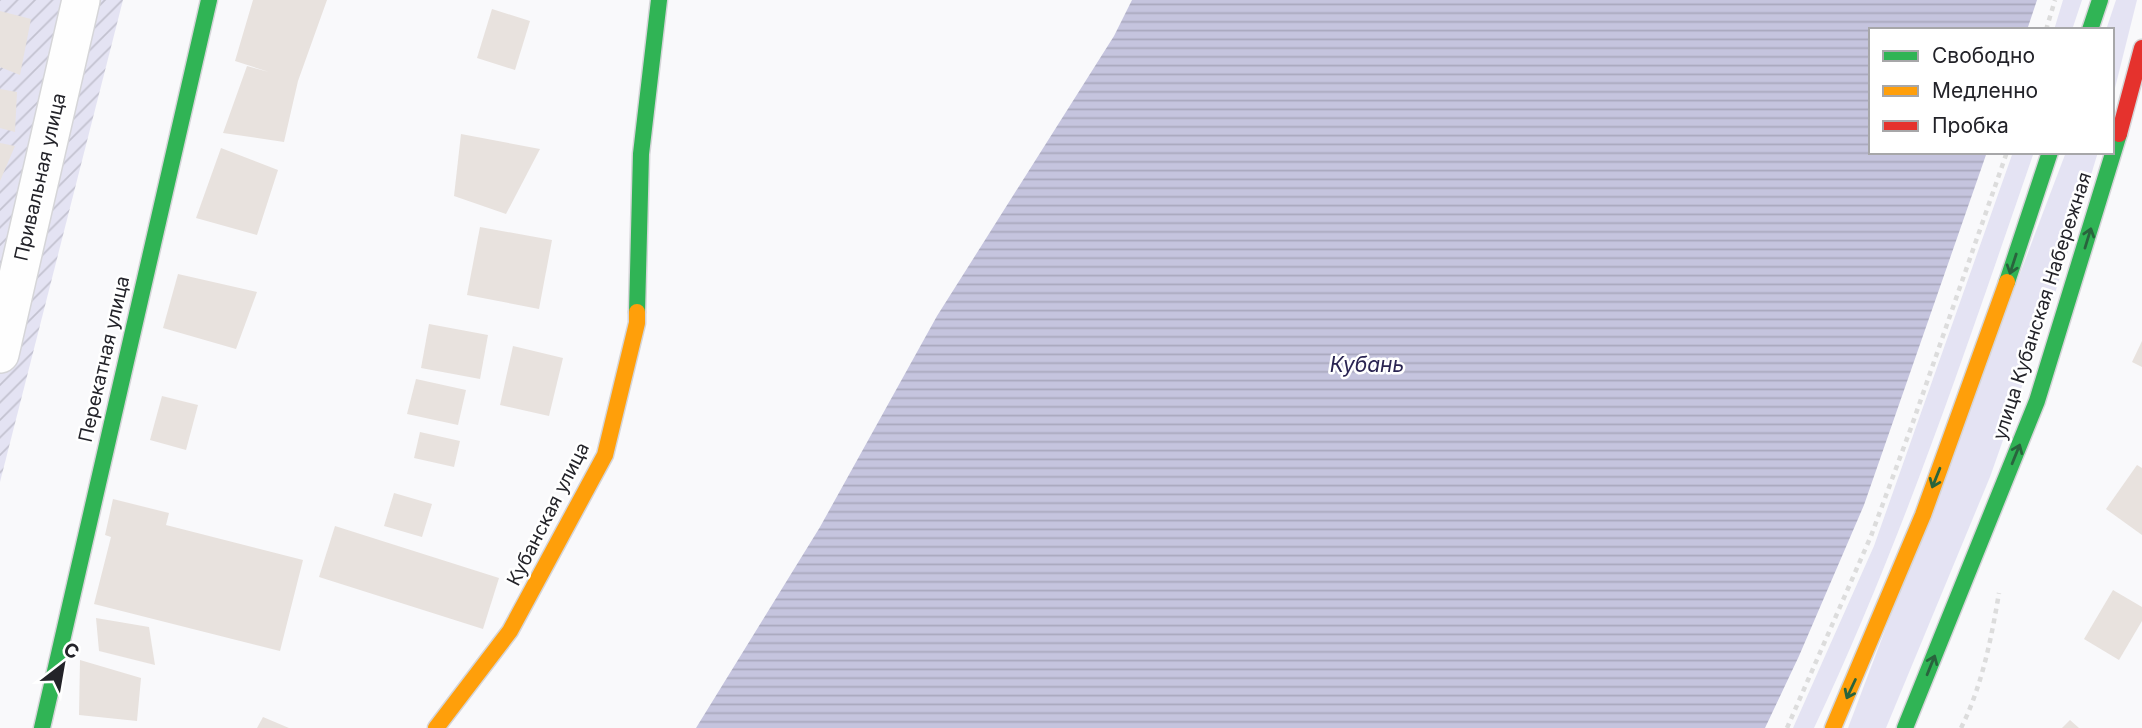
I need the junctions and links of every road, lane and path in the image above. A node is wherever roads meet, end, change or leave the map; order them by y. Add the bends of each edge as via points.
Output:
1 (80, 0) edge
2 (209, 0) edge
3 (659, 0) edge
4 (2055, 0) edge
5 (2100, 0) edge
6 (2047, 28) edge
7 (2091, 28) edge
8 (2142, 48) edge
9 (2114, 152) edge
10 (2006, 154) edge
11 (2049, 154) edge
12 (2114, 154) edge
13 (0, 354) edge
14 (42, 728) edge
15 (436, 728) edge
16 (1787, 728) edge
17 (1833, 728) edge
18 (1905, 728) edge

1 - 13 street, Привальная улица
2 - 14 street, Перекатная улица
3 - 15 street, Кубанская улица via 641,154 638,323 605,455 510,631
4 - 6 path
5 - 7 street
9 -> 8 street, улица Кубанская Набережная
10 - 16 path via 1871,536
11 -> 17 street, улица Кубанская Набережная via 1970,393
18 -> 12 street, улица Кубанская Набережная via 2037,401

